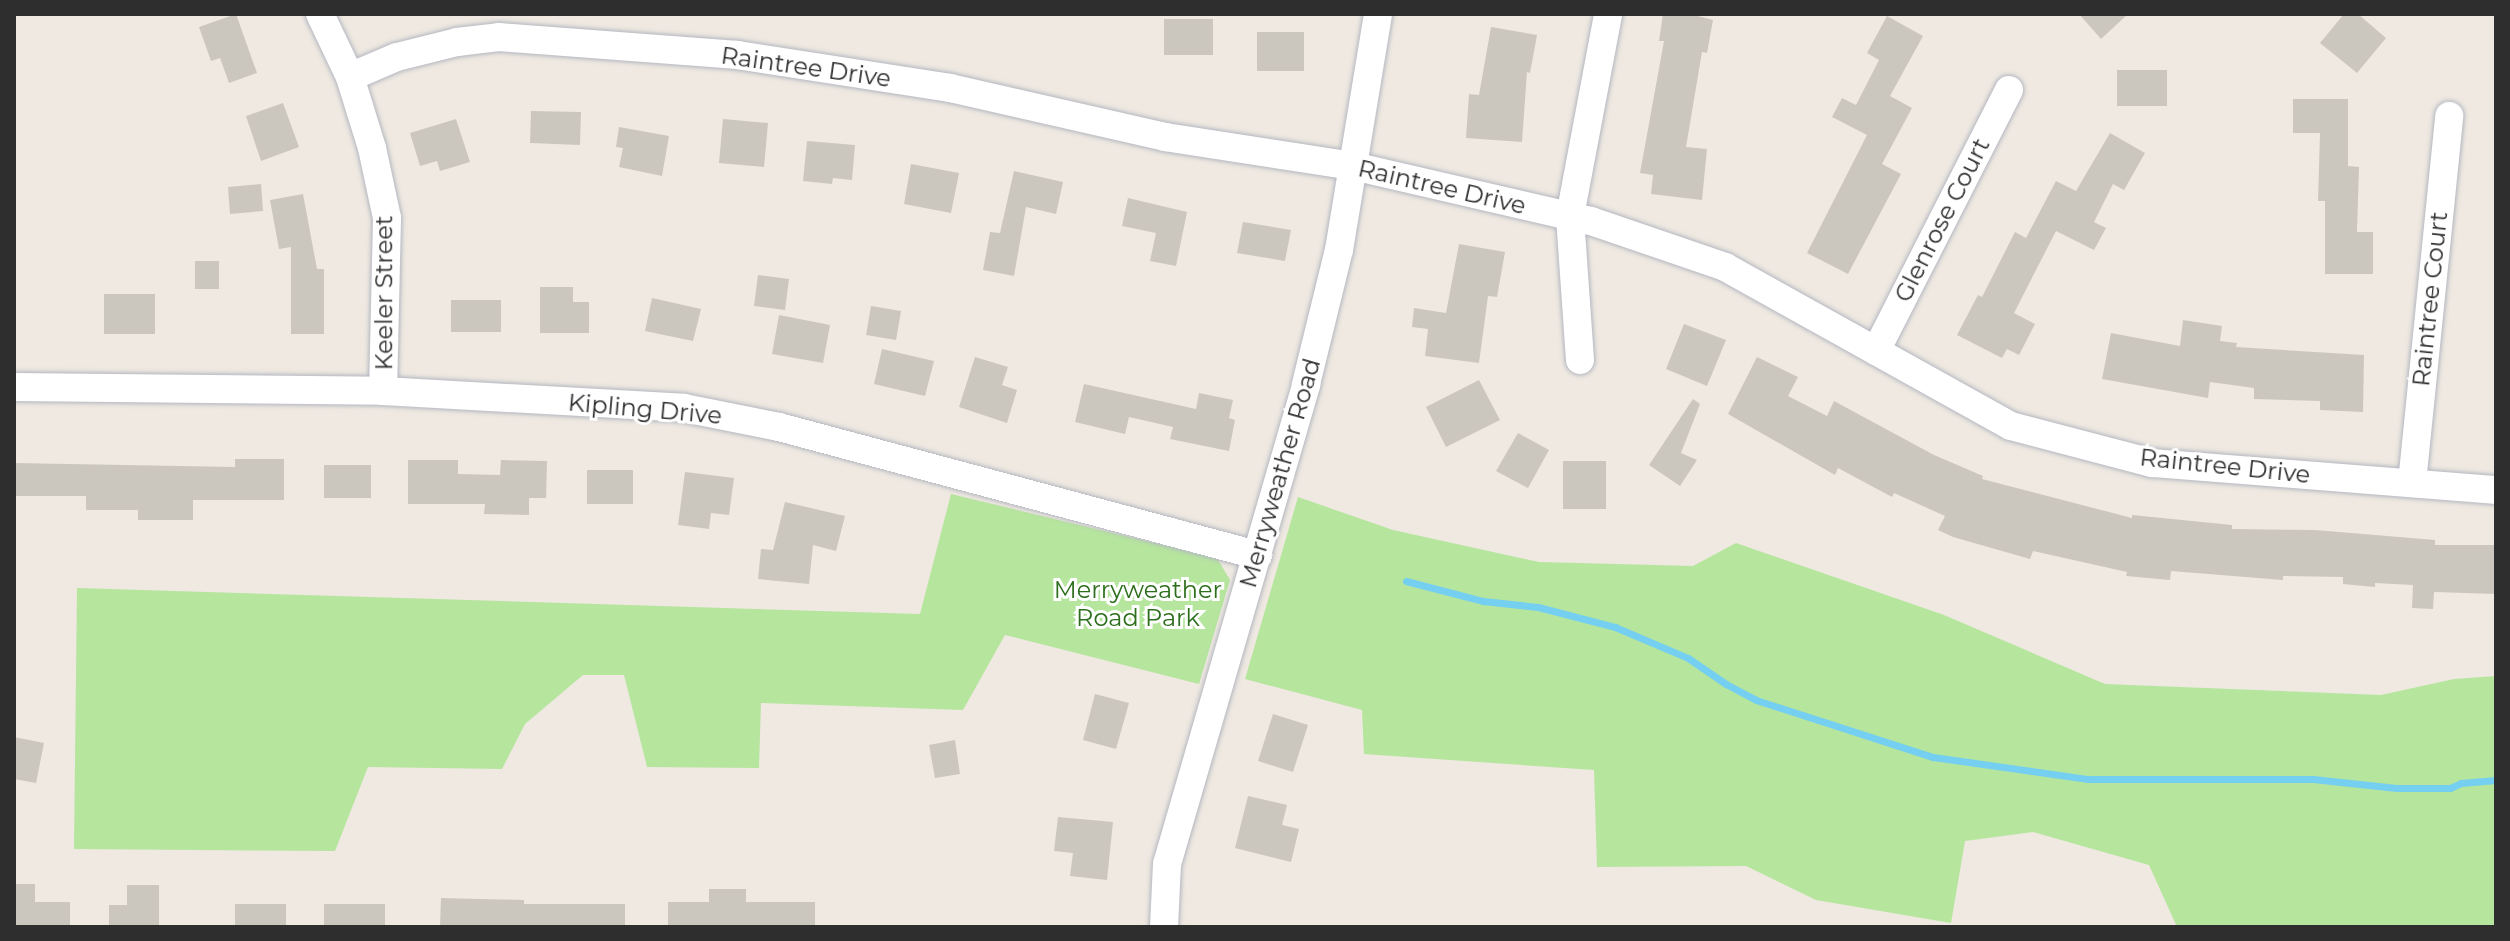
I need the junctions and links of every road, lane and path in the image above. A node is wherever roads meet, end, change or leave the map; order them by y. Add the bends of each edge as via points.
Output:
1 (320, 14) edge
2 (1378, 14) edge
3 (1608, 14) edge
4 (350, 77) junction
5 (2009, 90) dead end
6 (2449, 116) dead end
7 (1353, 166) junction
8 (1570, 216) junction
9 (1876, 351) junction
10 (1580, 360) dead end
11 (14, 387) edge
12 (383, 391) junction
13 (2412, 483) junction
14 (2496, 490) edge
15 (1258, 555) junction
16 (1164, 927) edge

1 - 4 street, Keeler Street
2 - 7 street, Merryweather Road
3 - 8 street
4 - 7 street, Raintree Drive via 397,57 499,37 737,55 950,88 1165,137
4 - 12 street, Keeler Street via 387,218
5 - 9 street, Glenrose Court
6 - 13 street, Raintree Court
7 - 8 street, Raintree Drive
7 - 15 street, Merryweather Road via 1314,354
8 - 9 street, Raintree Drive via 1725,267
8 - 10 street
9 - 13 street, Raintree Drive via 2011,426 2152,463
11 - 12 street, Kipling Drive
12 - 15 street, Kipling Drive via 684,408 779,427
13 - 14 street, Raintree Drive
15 - 16 street, Merryweather Road via 1167,864

